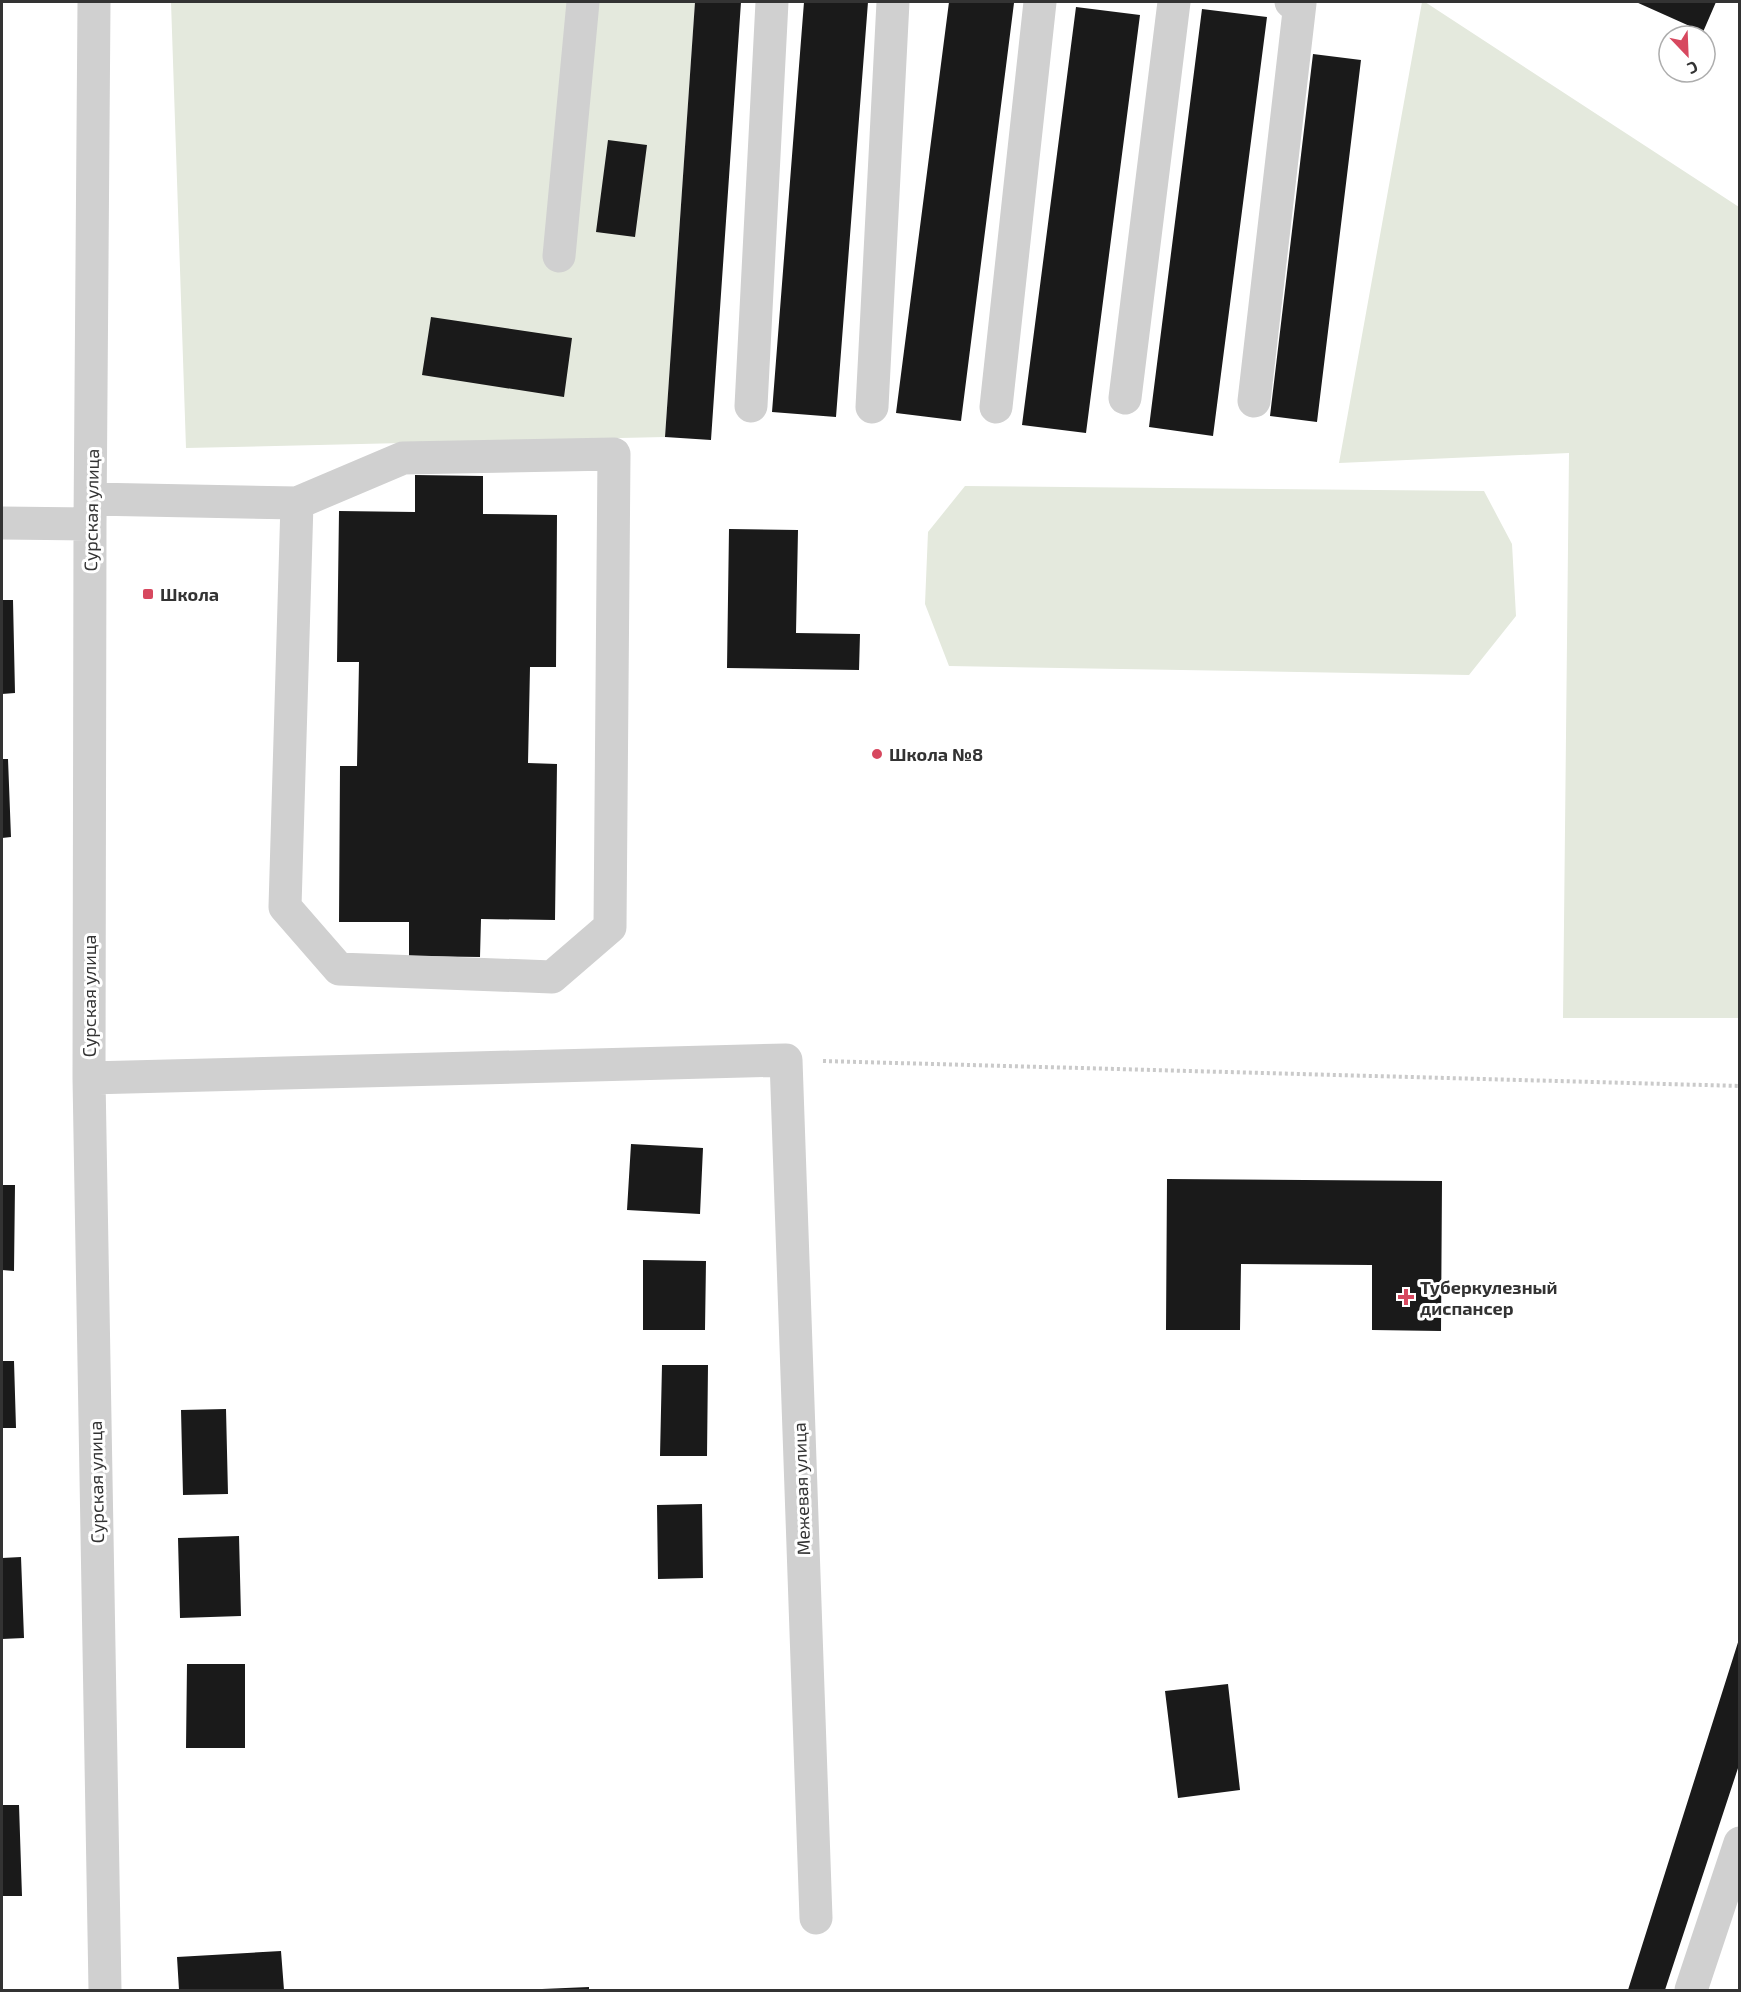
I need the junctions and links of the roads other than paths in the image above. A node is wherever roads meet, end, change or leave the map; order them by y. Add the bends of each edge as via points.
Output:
1 (94, 2) edge
2 (583, 2) edge
3 (772, 2) edge
4 (893, 2) edge
5 (1040, 2) edge
6 (1174, 2) edge
7 (1291, 2) edge
8 (559, 256) dead end
9 (1125, 398) dead end
10 (1254, 401) dead end
11 (751, 406) dead end
12 (872, 407) dead end
13 (996, 407) dead end
14 (297, 504) junction
15 (90, 511) junction
16 (2, 523) edge
17 (89, 1078) junction
18 (1740, 1843) edge
19 (816, 1918) dead end
20 (105, 1990) edge
21 (1691, 1990) edge

1 - 15 street, Сурская улица
2 - 8 street
3 - 11 street
4 - 12 street
5 - 13 street
6 - 9 street
7 - 10 street via 1300,3
14 - 14 street via 403,458 614,454 609,927 552,977 339,969 285,907
14 - 15 street
15 - 16 street
15 - 17 street, Сурская улица
17 - 19 street, Межевая улица via 786,1060
17 - 20 street, Сурская улица
18 - 21 street

